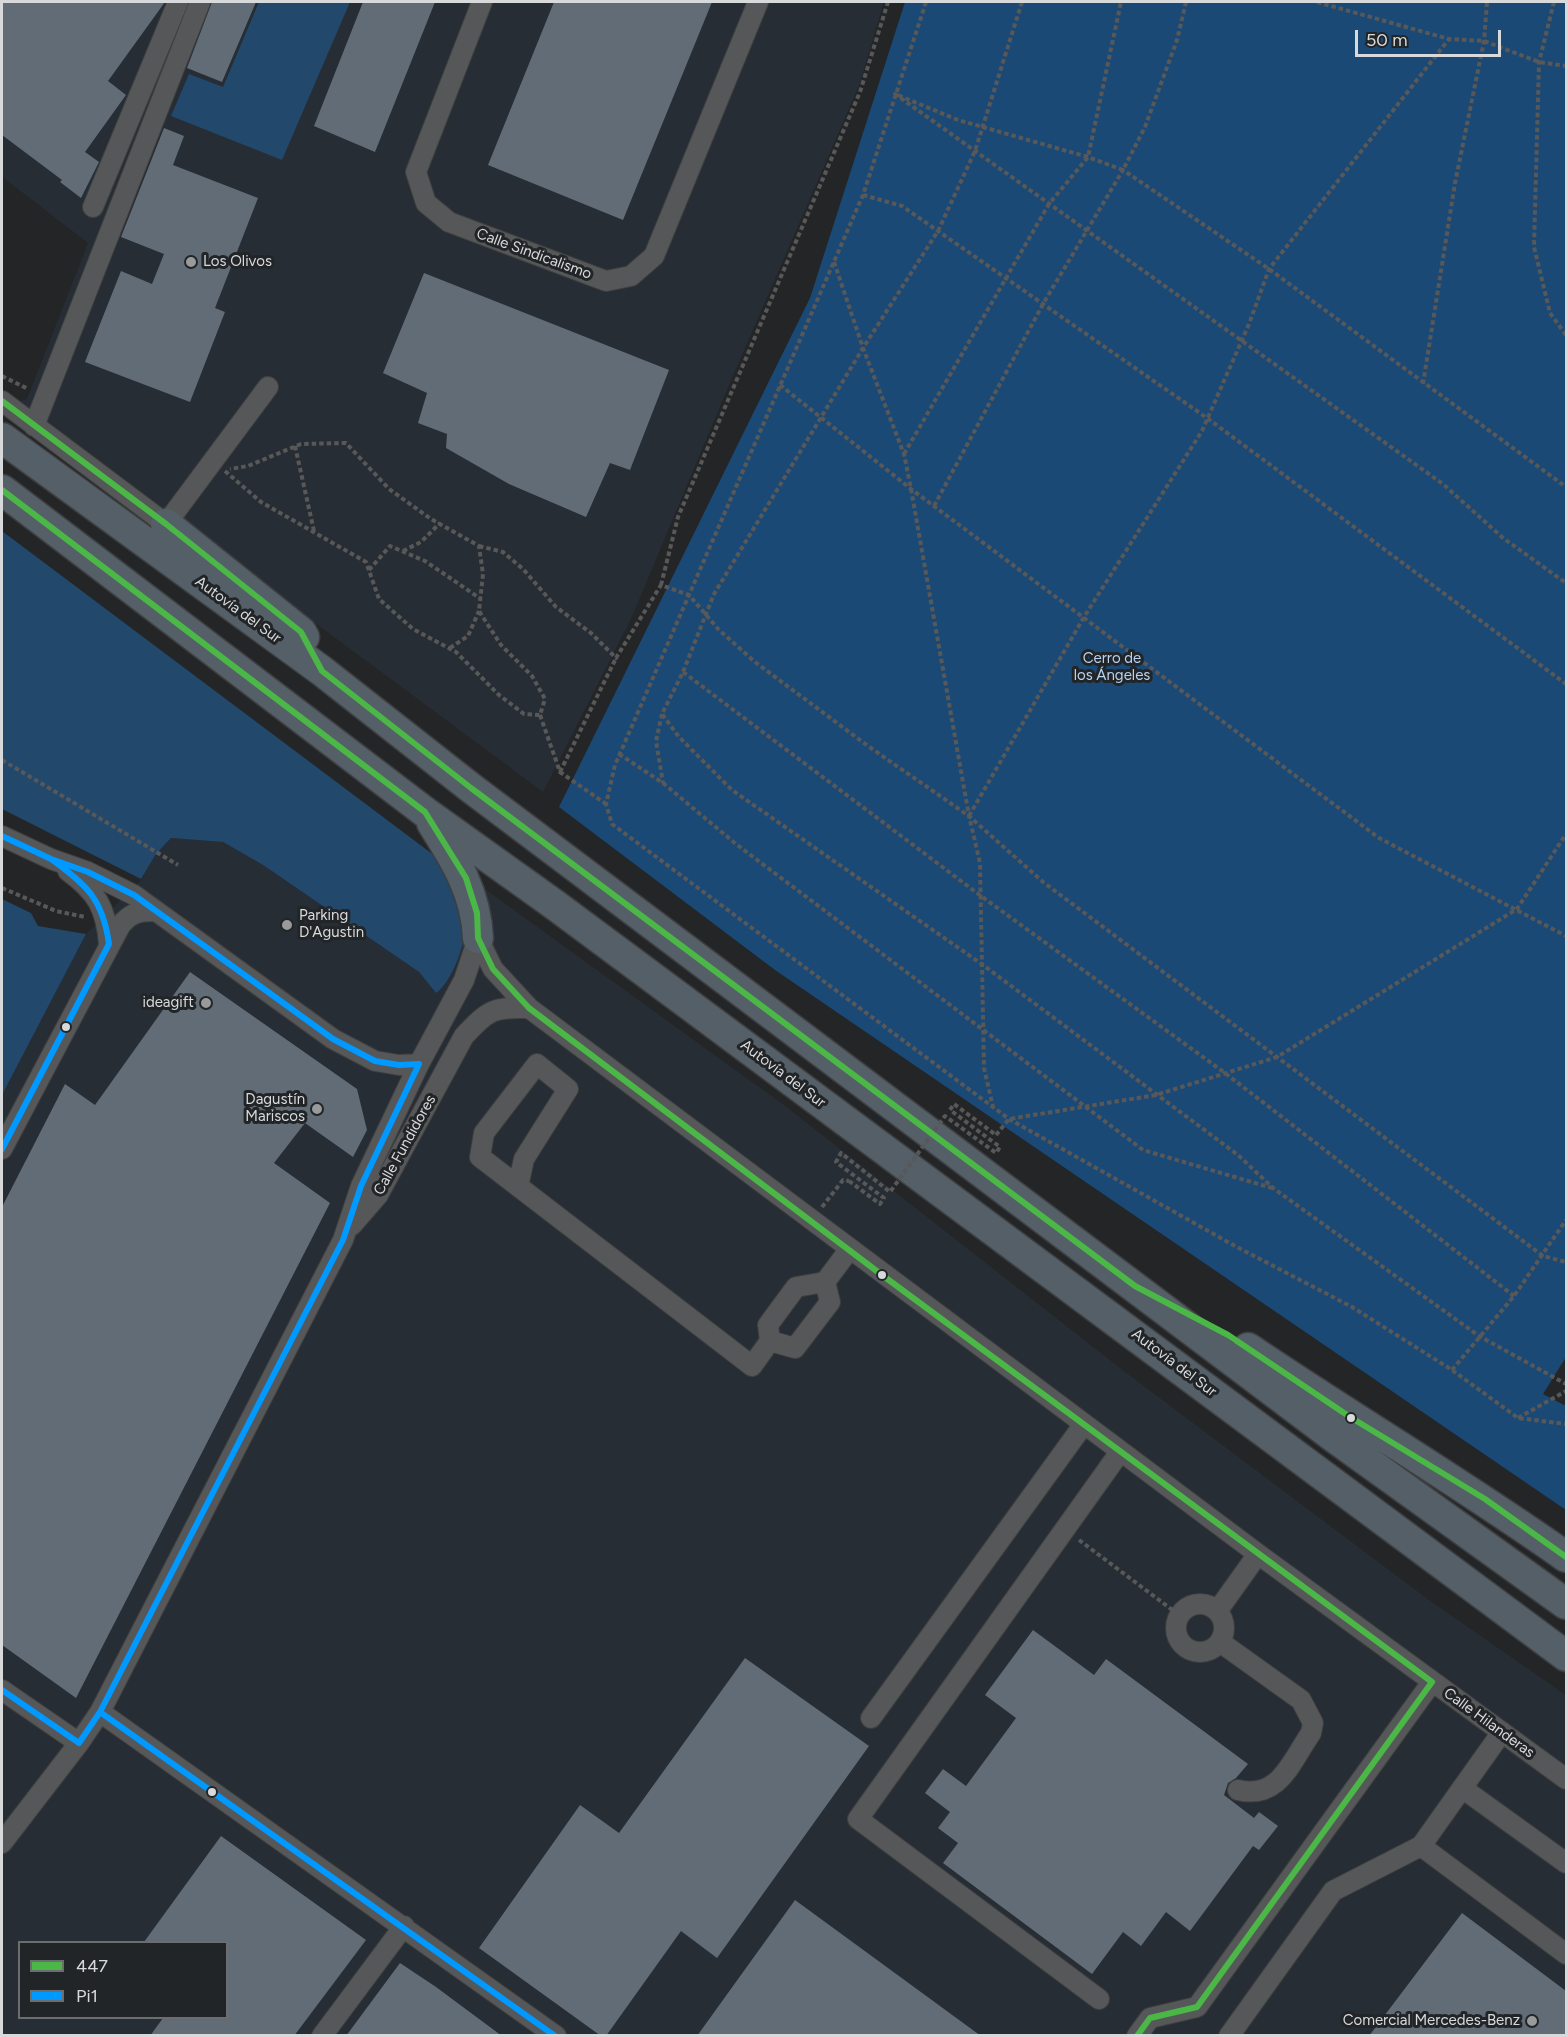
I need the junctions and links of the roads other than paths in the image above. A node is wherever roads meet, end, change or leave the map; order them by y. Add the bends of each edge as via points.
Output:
1 (178, 2) edge
2 (200, 2) edge
3 (482, 2) edge
4 (758, 2) edge
5 (93, 207) dead end
6 (268, 387) dead end
7 (2, 401) edge
8 (34, 426) junction
9 (2, 438) edge
10 (3, 492) edge
11 (166, 524) junction
12 (322, 671) junction
13 (425, 812) junction
14 (2, 836) edge
15 (51, 859) junction
16 (155, 911) junction
17 (478, 938) junction
18 (109, 944) junction
19 (529, 1008) junction
20 (419, 1064) junction
21 (439, 1084) junction
22 (2, 1149) edge
23 (518, 1186) junction
24 (347, 1232) junction
25 (849, 1250) junction
26 (825, 1282) junction
27 (1135, 1286) junction
28 (770, 1341) junction
29 (1084, 1424) junction
30 (1120, 1452) junction
31 (1258, 1554) junction
32 (1566, 1557) edge
33 (1566, 1604) edge
34 (1218, 1610) junction
35 (1220, 1642) junction
36 (1566, 1656) edge
37 (1432, 1682) junction
38 (2, 1690) edge
39 (99, 1712) junction
40 (871, 1718) dead end
41 (1502, 1732) junction
42 (79, 1743) junction
43 (1566, 1779) edge
44 (1462, 1788) junction
45 (1238, 1790) dead end
46 (2, 1843) edge
47 (1421, 1846) junction
48 (1566, 1863) edge
49 (404, 1926) junction
50 (1566, 1954) edge
51 (1099, 1999) dead end
52 (322, 2036) edge
53 (556, 2036) edge
54 (1137, 2036) edge
55 (1230, 2036) edge

1 - 5 street
2 - 8 street
3 - 4 street, Calle Sindicalismo via 416,172 426,203 449,222 606,280 630,276 654,256
6 - 11 street via 218,465
7 - 8 street
8 - 11 street
9 - 12 highway, Autovía del Sur
10 - 13 highway, Autovía del Sur
11 - 12 highway via 301,632
12 - 27 highway, Autovía del Sur
13 - 17 highway via 466,878 477,913
13 - 36 highway, Autovía del Sur
14 - 15 street
15 - 16 street via 134,895
15 - 18 street via 97,897
16 - 18 street via 128,916
16 - 20 street via 333,1039 375,1060
17 - 19 street, Calle Hilanderas via 494,969
17 - 20 street, Calle Fundidores via 464,980
18 - 22 street
19 - 21 street, Calle Fundidores via 500,1007 483,1017 464,1036
19 - 25 street, Calle Hilanderas
20 - 21 street, Calle Fundidores via 437,1076
20 - 24 street, Calle Fundidores via 361,1186
21 - 24 street, Calle Fundidores via 378,1195
23 - 23 street via 480,1157 484,1133 537,1064 568,1089 524,1159
23 - 28 street via 752,1366
24 - 39 street, Calle Fundidores
25 - 26 street
25 - 29 street, Calle Hilanderas
26 - 28 street via 796,1287 768,1325
26 - 28 street via 830,1302 795,1348
27 - 32 highway via 1228,1335 1350,1417 1485,1499
27 - 33 highway, Autovía del Sur via 1335,1438
29 - 30 street, Calle Hilanderas
29 - 40 street
30 - 31 street, Calle Hilanderas
30 - 51 street via 858,1819
31 - 34 street
31 - 37 street, Calle Hilanderas
34 - 35 street via 1224,1629
34 - 35 street via 1197,1603 1184,1609 1175,1631 1183,1646 1198,1652 1206,1652
35 - 45 street via 1301,1700 1313,1723 1311,1733 1275,1785 1253,1794
37 - 41 street, Calle Hilanderas
37 - 54 street via 1197,2007 1150,2018
38 - 42 street
39 - 42 street, Calle Fundidores
39 - 49 street
41 - 43 street, Calle Hilanderas
41 - 44 street
42 - 46 street, Calle Fundidores
44 - 47 street
44 - 48 street
47 - 50 street
47 - 55 street via 1333,1891
49 - 52 street
49 - 53 street

